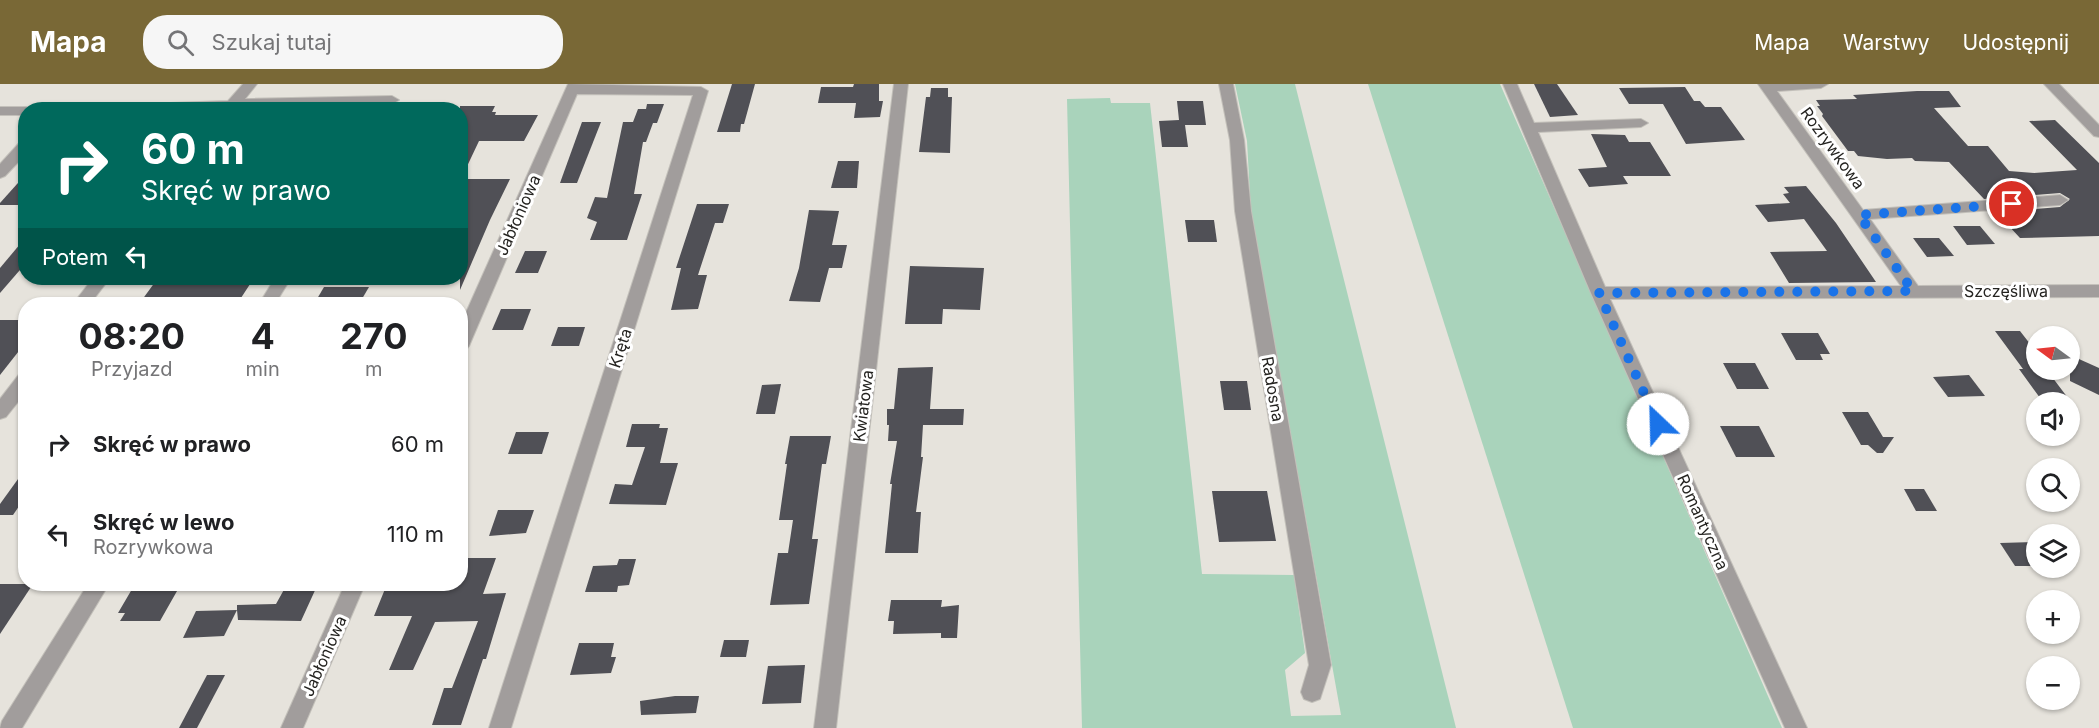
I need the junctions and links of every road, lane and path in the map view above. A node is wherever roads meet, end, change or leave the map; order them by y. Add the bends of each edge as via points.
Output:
1 (250, 84) edge
2 (402, 84) edge
3 (901, 84) edge
4 (1226, 84) edge
5 (1510, 84) edge
6 (1821, 84) edge
7 (2051, 84) edge
8 (1766, 85) edge
9 (574, 87) edge
10 (702, 88) edge
11 (234, 102) edge
12 (255, 102) edge
13 (292, 102) edge
14 (391, 102) edge
15 (0, 111) edge
16 (18, 111) edge
17 (1641, 123) dead end
18 (2096, 126) edge
19 (1528, 128) junction
20 (18, 153) edge
21 (0, 173) edge
22 (2060, 200) dead end
23 (1859, 215) junction
24 (96, 285) edge
25 (1913, 291) junction
26 (2099, 291) edge
27 (1599, 293) junction
28 (87, 297) edge
29 (468, 328) edge
30 (18, 388) edge
31 (0, 412) edge
32 (95, 591) edge
33 (353, 591) edge
34 (1312, 692) dead end
35 (10, 728) edge
36 (292, 728) edge
37 (500, 728) edge
38 (825, 728) edge
39 (1796, 728) edge

1 - 11 street
2 - 14 street
3 - 38 street, Kwiatowa
4 - 34 street, Radosna via 1237,140 1243,211 1320,664
5 - 19 street, Romantyczna
6 - 8 street
7 - 18 street
8 - 23 street, Rozrywkowa
9 - 10 street, Kręta
9 - 29 street, Jabłoniowa
10 - 37 street, Kręta
12 - 13 street
15 - 16 street
17 - 19 street
19 - 27 street, Romantyczna
20 - 21 street
22 - 23 street
23 - 25 street, Rozrywkowa
24 - 28 street
25 - 26 street, Szczęśliwa
25 - 27 street, Szczęśliwa
27 - 39 street, Romantyczna
30 - 31 street
32 - 35 street
33 - 36 street, Jabłoniowa

